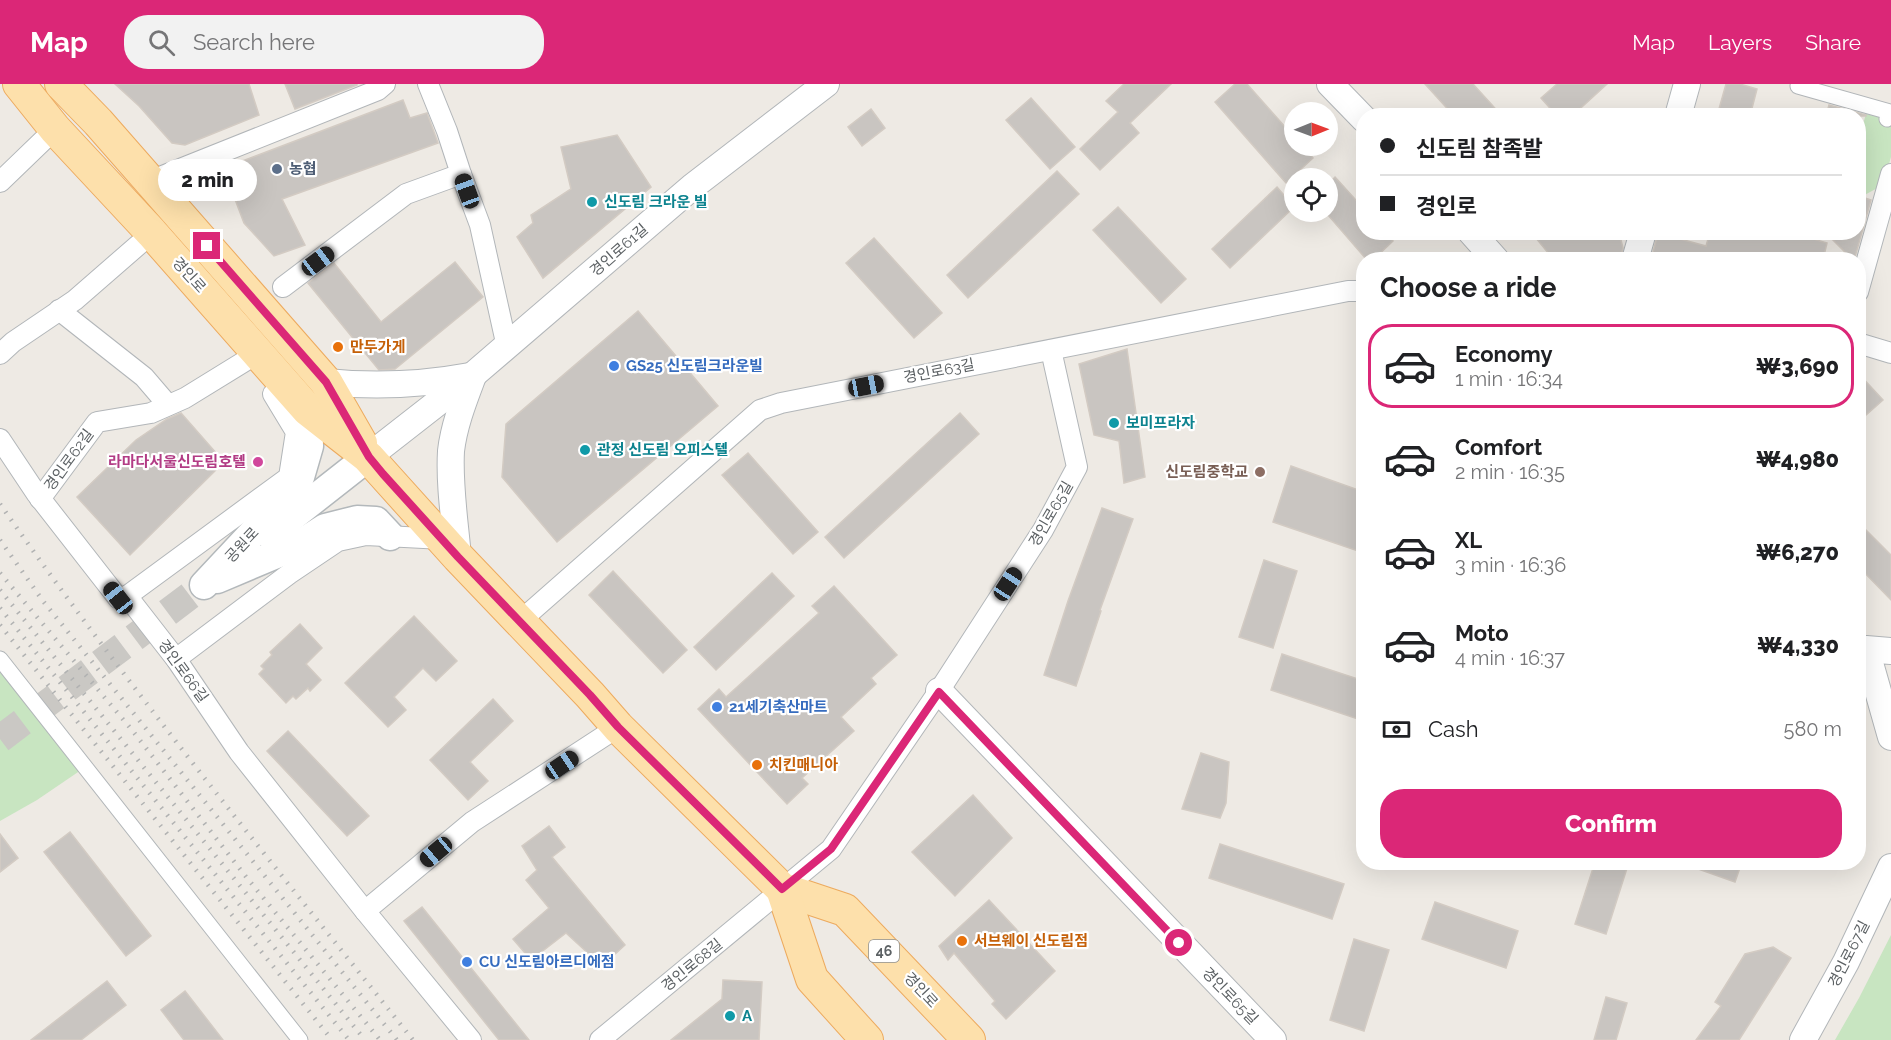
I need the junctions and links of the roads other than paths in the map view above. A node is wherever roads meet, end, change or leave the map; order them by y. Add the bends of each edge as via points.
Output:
1 (61, 84) edge
2 (385, 84) edge
3 (428, 84) edge
4 (826, 84) edge
5 (1330, 84) edge
6 (1687, 84) edge
7 (24, 86) edge
8 (1798, 86) dead end
9 (1891, 106) edge
10 (1680, 108) edge
11 (1356, 111) edge
12 (55, 129) junction
13 (461, 174) junction
14 (1891, 174) edge
15 (150, 181) junction
16 (0, 182) edge
17 (152, 233) junction
18 (1478, 240) edge
19 (1489, 252) edge
20 (1866, 263) edge
21 (283, 287) dead end
22 (1356, 291) edge
23 (59, 310) junction
24 (1866, 345) edge
25 (507, 347) junction
26 (1051, 350) junction
27 (258, 353) junction
28 (1891, 353) edge
29 (0, 354) edge
30 (473, 375) junction
31 (326, 382) junction
32 (285, 384) junction
33 (168, 405) junction
34 (308, 410) junction
35 (0, 439) edge
36 (369, 457) junction
37 (40, 499) junction
38 (390, 536) junction
39 (450, 548) junction
40 (204, 585) junction
41 (127, 596) junction
42 (519, 622) junction
43 (1872, 647) edge
44 (176, 658) junction
45 (0, 659) edge
46 (1891, 675) edge
47 (939, 692) junction
48 (618, 727) junction
49 (1891, 737) edge
50 (1891, 867) edge
51 (782, 889) junction
52 (365, 911) junction
53 (300, 1040) edge
54 (471, 1040) edge
55 (600, 1040) edge
56 (867, 1040) edge
57 (969, 1040) edge
58 (1273, 1040) edge
59 (1803, 1040) edge

1 - 15 main road, 경인로 / 46
2 - 15 street
3 - 13 street
4 - 25 street, 경인로61길 via 692,187
5 - 11 street
6 - 10 street
7 - 12 main road, 경인로 / 46
8 - 9 street via 1856,102 1878,109 1890,112 1887,119 1889,112
12 - 16 street
12 - 17 main road, 경인로 / 46
13 - 21 street via 406,194
13 - 25 street via 480,225
14 - 20 street
15 - 31 main road, 경인로 / 46
17 - 23 street
17 - 27 main road, 경인로 / 46
18 - 19 street
22 - 26 street, 경인로63길
23 - 29 street
23 - 33 street via 144,377
24 - 28 street
25 - 30 street, 경인로61길
26 - 42 street, 경인로63길 via 760,410
26 - 47 street, 경인로65길 via 1077,467 1043,530
27 - 32 main road, 경인로 / 46
27 - 33 street, 경인로62길
30 - 31 street via 389,386
30 - 36 street, 경인로61길
30 - 39 street via 459,412 452,450
31 - 36 main road, 경인로 / 46
32 - 34 main road, 경인로 / 46
32 - 41 street via 273,394 296,432 289,477
33 - 37 street, 경인로62길 via 151,413 97,422
34 - 36 main road, 경인로 / 46
34 - 40 main road, 공원로 via 309,446 300,477 279,506
35 - 37 street, 경인로66길
36 - 39 main road, 경인로 / 46
36 - 40 main road
37 - 41 street, 경인로66길 via 118,598
38 - 39 street
38 - 40 main road via 376,521 357,520 326,528 300,544
38 - 44 street via 366,535 338,541
39 - 42 main road, 경인로 / 46
41 - 44 street, 경인로66길
42 - 48 main road, 경인로 / 46
43 - 46 street
43 - 49 street
44 - 52 street, 경인로66길 via 239,752
45 - 53 street
47 - 51 street, 경인로65길 via 831,849
47 - 58 street, 경인로65길
48 - 51 main road, 경인로 / 46
48 - 52 street via 472,822
50 - 59 street, 경인로67길
51 - 55 street, 경인로68길
51 - 56 main road, 경인로 / 46 via 812,979
51 - 57 main road, 경인로 / 46 via 845,910
52 - 54 street, 경인로66길

